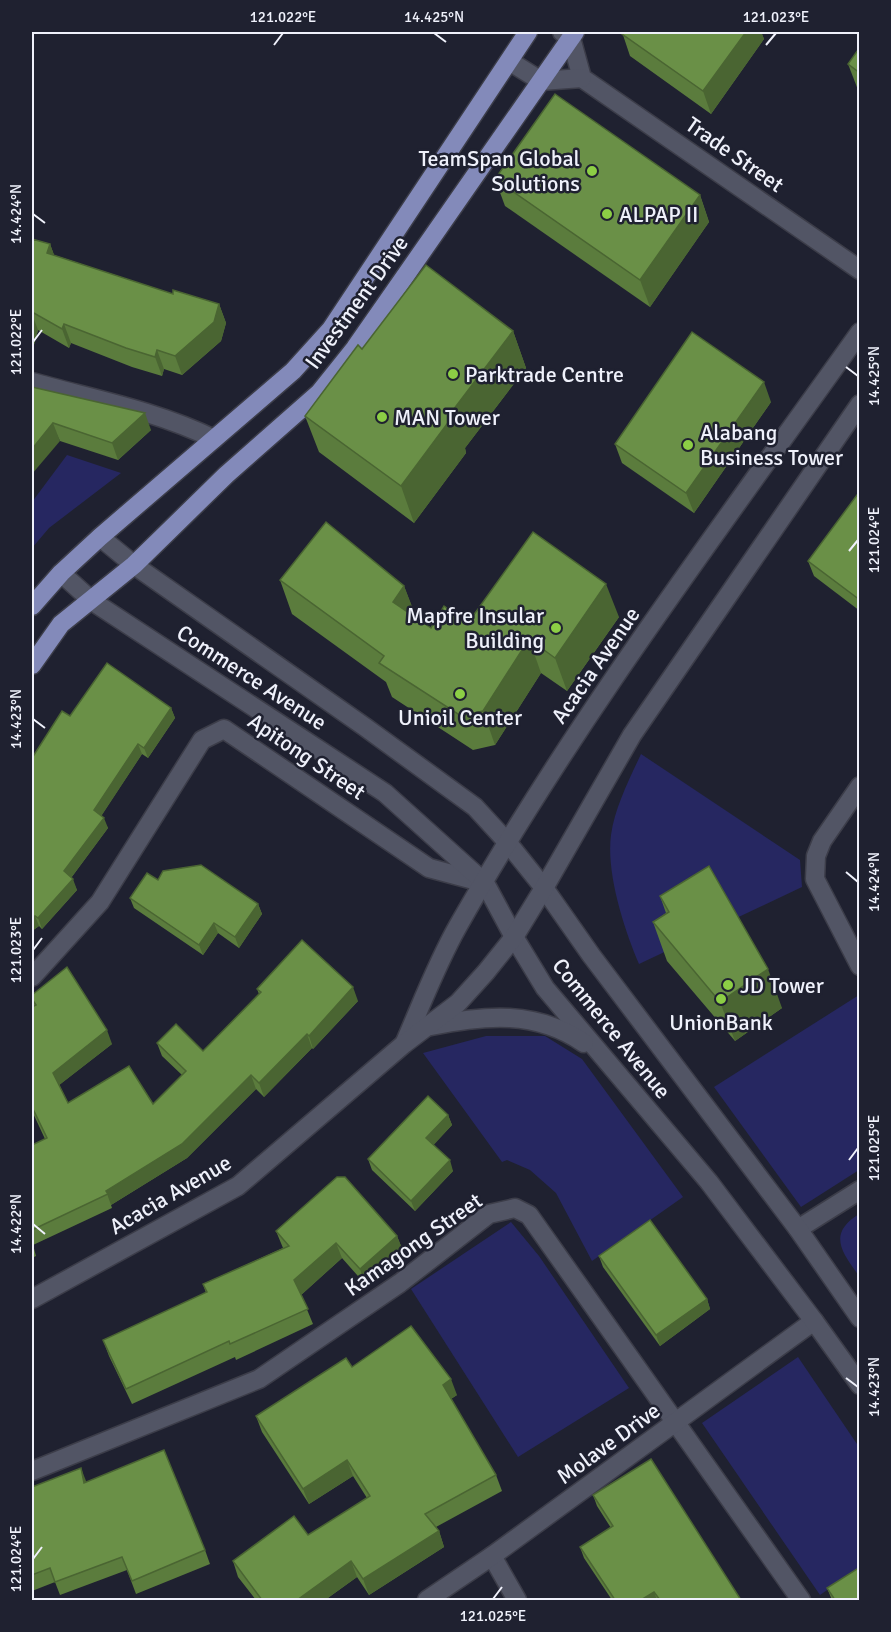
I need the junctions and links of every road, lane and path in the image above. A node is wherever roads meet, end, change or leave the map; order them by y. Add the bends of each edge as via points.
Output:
1 (528, 32) edge
2 (569, 34) edge
3 (509, 61) junction
4 (582, 78) junction
5 (541, 81) junction
6 (860, 270) edge
7 (860, 332) edge
8 (32, 382) edge
9 (860, 404) edge
10 (214, 439) junction
11 (100, 537) junction
12 (134, 565) junction
13 (61, 573) junction
14 (92, 601) junction
15 (32, 606) edge
16 (32, 665) edge
17 (860, 786) edge
18 (508, 843) junction
19 (484, 883) junction
20 (544, 888) junction
21 (514, 937) junction
22 (860, 966) edge
23 (32, 977) edge
24 (427, 1027) junction
25 (404, 1044) junction
26 (600, 1054) junction
27 (860, 1190) edge
28 (798, 1229) junction
29 (32, 1299) edge
30 (860, 1318) edge
31 (814, 1321) junction
32 (860, 1385) edge
33 (676, 1423) junction
34 (32, 1472) edge
35 (492, 1556) junction
36 (427, 1600) edge
37 (517, 1600) edge
38 (801, 1600) edge

1 - 3 main road, Investment Drive
2 - 4 street
2 - 5 main road, Investment Drive
3 - 5 street
3 - 10 main road, Investment Drive via 331,329 293,371
4 - 5 street
4 - 6 street, Trade Street
5 - 12 main road, Investment Drive via 355,348 319,393 226,475
7 - 18 street, Acacia Avenue via 593,707
8 - 10 street via 142,412
9 - 20 street, Acacia Avenue via 632,735
10 - 11 main road, Investment Drive
11 - 12 street, Commerce Avenue
11 - 13 main road, Investment Drive
12 - 14 main road, Investment Drive
12 - 18 street, Commerce Avenue via 475,807
13 - 14 street, Commerce Avenue
13 - 15 main road, Investment Drive
14 - 16 main road, Investment Drive via 61,624
14 - 19 street, Commerce Avenue via 385,793
17 - 22 street via 822,841 816,856 815,879
18 - 19 street, Acacia Avenue
18 - 20 street, Commerce Avenue
19 - 21 street, Commerce Avenue
19 - 23 street, Apitong Street via 429,868 224,729 202,740 100,902
19 - 25 street, Acacia Avenue via 458,927
20 - 21 street, Acacia Avenue
20 - 28 street, Commerce Avenue
21 - 24 street, Acacia Avenue via 458,1003
21 - 26 street, Commerce Avenue via 544,988
24 - 25 street, Acacia Avenue
24 - 26 street via 469,1018 516,1018 570,1033
25 - 29 street, Acacia Avenue via 238,1186
26 - 31 street, Commerce Avenue via 709,1182
27 - 28 street
28 - 30 street, Commerce Avenue
31 - 32 street, Commerce Avenue
31 - 33 street, Molave Drive
33 - 34 street, Kamagong Street via 529,1215 515,1208 489,1215 400,1283 259,1379
33 - 35 street, Molave Drive
33 - 38 street, Kamagong Street
35 - 36 street, Molave Drive
35 - 37 street

